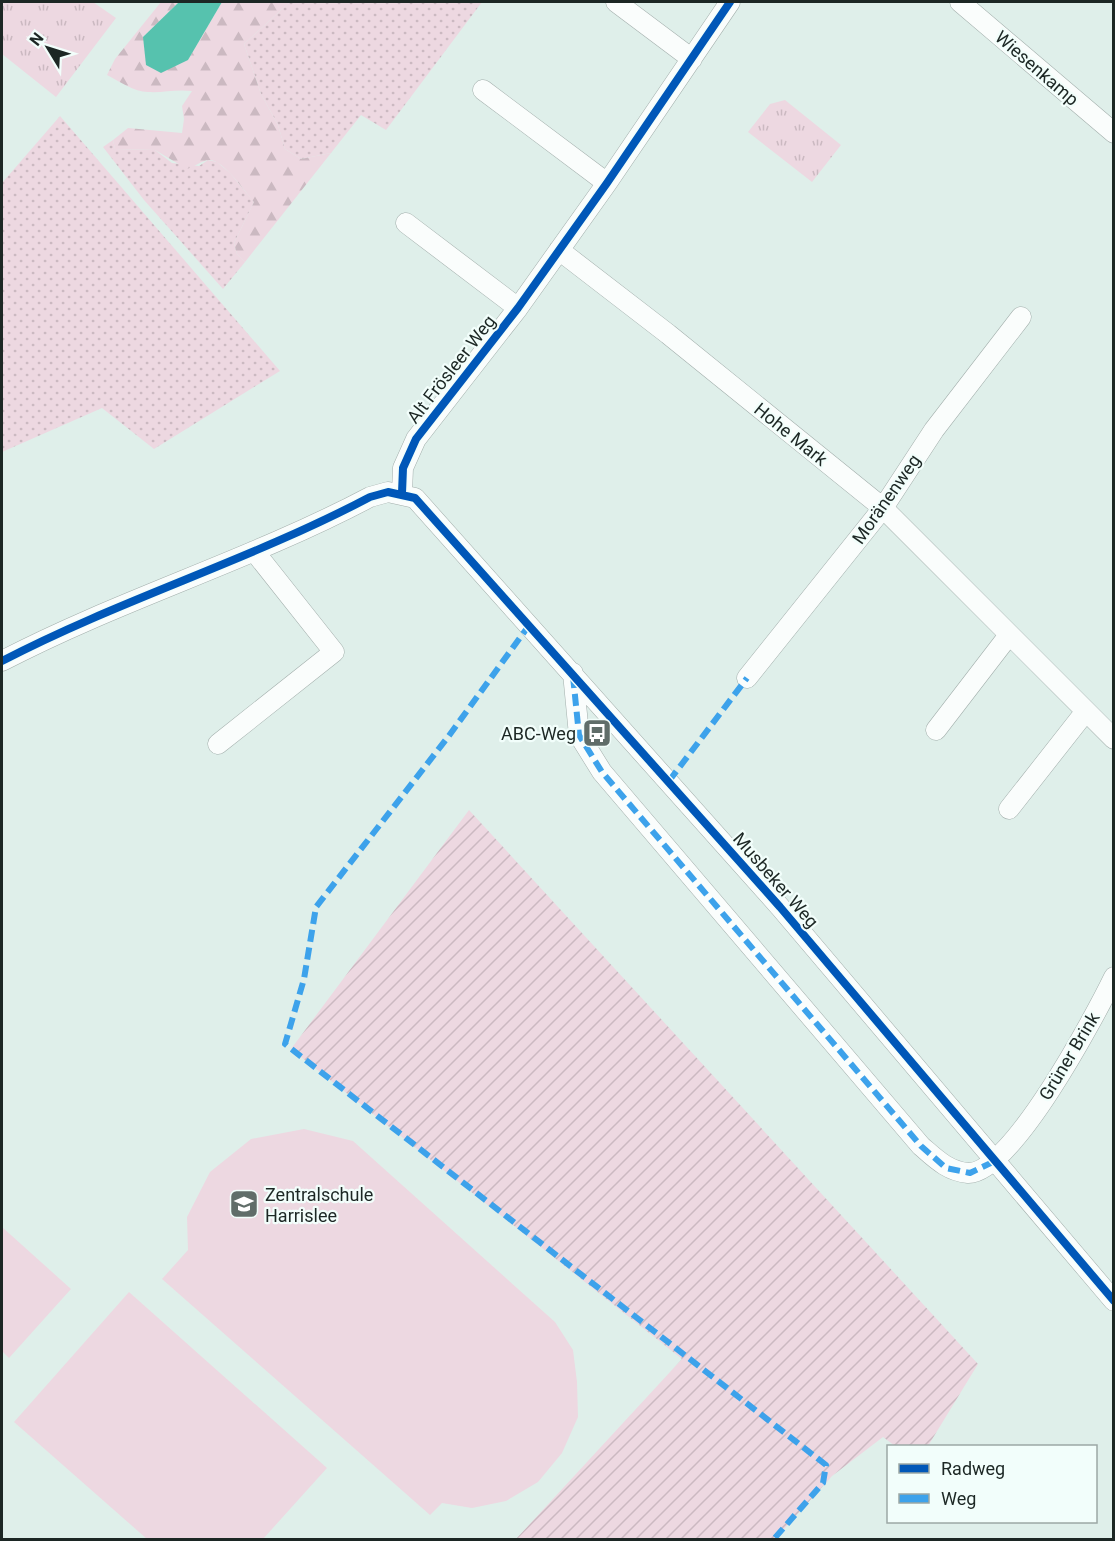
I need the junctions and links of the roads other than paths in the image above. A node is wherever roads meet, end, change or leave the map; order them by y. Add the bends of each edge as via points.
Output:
1 (616, 2) edge
2 (730, 2) edge
3 (967, 4) edge
4 (693, 59) junction
5 (483, 90) dead end
6 (1113, 134) edge
7 (607, 183) junction
8 (406, 223) dead end
9 (559, 250) junction
10 (518, 309) junction
11 (1021, 317) dead end
12 (402, 493) junction
13 (883, 508) junction
14 (254, 551) junction
15 (1010, 635) junction
16 (2, 661) edge
17 (573, 673) junction
18 (747, 678) dead end
19 (1086, 711) junction
20 (936, 730) dead end
21 (1113, 739) edge
22 (218, 744) dead end
23 (1010, 809) dead end
24 (1113, 977) edge
25 (995, 1161) junction
26 (1113, 1301) edge

1 - 4 street
2 - 4 street, Alt Frösleer Weg
3 - 6 street, Wiesenkamp
4 - 7 street, Alt Frösleer Weg
5 - 7 street
7 - 9 street, Alt Frösleer Weg
8 - 10 street, Alt Frösleer Weg
9 - 10 street, Alt Frösleer Weg
9 - 13 street, Hohe Mark
10 - 12 street, Alt Frösleer Weg via 416,440 403,468
11 - 13 street, Moränenweg via 934,430
12 - 14 street via 370,497
12 - 17 street, Musbeker Weg via 415,498 448,531
13 - 15 street, Hohe Mark
13 - 18 street, Moränenweg
14 - 16 street via 42,640
14 - 22 street via 334,652
15 - 19 street, Hohe Mark
15 - 20 street
17 - 25 street, Musbeker Weg via 780,907
17 - 25 street via 579,735 602,772 921,1146 946,1168 970,1173
19 - 21 street, Hohe Mark
19 - 23 street
24 - 25 street, Grüner Brink via 1056,1084
25 - 26 street, Musbeker Weg

